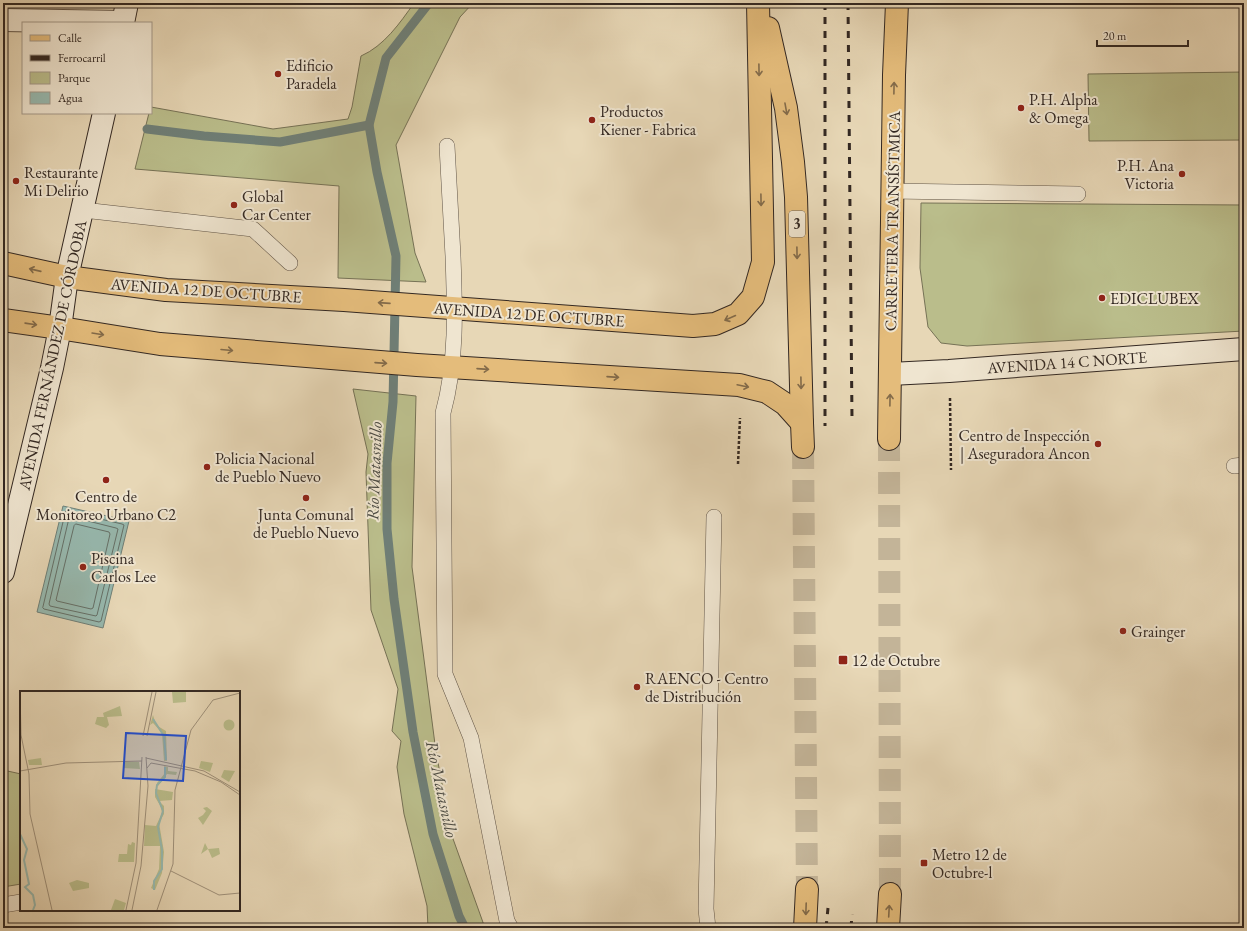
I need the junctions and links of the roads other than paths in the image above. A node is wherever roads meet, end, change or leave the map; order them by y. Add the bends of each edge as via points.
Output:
1 (758, 3) edge
2 (762, 3) edge
3 (897, 3) edge
4 (124, 16) edge
5 (3, 20) edge
6 (104, 114) edge
7 (447, 146) dead end
8 (892, 191) junction
9 (1078, 194) dead end
10 (83, 210) junction
11 (3, 263) edge
12 (290, 263) dead end
13 (68, 277) junction
14 (455, 308) junction
15 (3, 320) edge
16 (60, 328) junction
17 (1244, 349) edge
18 (452, 368) junction
19 (890, 374) junction
20 (802, 423) junction
21 (889, 438) tunnel mouth
22 (803, 447) tunnel mouth
23 (714, 517) dead end
24 (3, 572) edge
25 (806, 889) tunnel mouth
26 (890, 894) tunnel mouth
27 (20, 902) edge
28 (3, 905) edge
29 (511, 928) edge
30 (708, 928) edge
31 (805, 928) edge
32 (888, 928) edge

1 -> 14 main road, AVENIDA 12 DE OCTUBRE via 763,262 753,297 738,314 715,324 693,326
2 -> 20 main road, 3 via 786,108 793,162
8 -> 3 main road, CARRETERA TRANSÍSTMICA
4 - 5 street
6 - 10 street, AVENIDA FERNÁNDEZ DE CÓRDOBA
7 - 14 lane
8 - 9 lane
8 - 19 main road, CARRETERA TRANSÍSTMICA
10 - 12 lane via 253,229
10 - 13 street, AVENIDA FERNÁNDEZ DE CÓRDOBA
13 -> 11 main road, AVENIDA 12 DE OCTUBRE
14 -> 13 main road, AVENIDA 12 DE OCTUBRE via 166,290
13 - 16 street, AVENIDA FERNÁNDEZ DE CÓRDOBA
14 - 18 lane
15 -> 16 main road
16 -> 18 main road via 160,344
16 - 24 street, AVENIDA FERNÁNDEZ DE CÓRDOBA
17 - 19 street, AVENIDA 14 C NORTE
18 -> 20 main road via 739,385 767,392 785,404
18 - 29 lane via 443,413 442,440 445,674 471,738 507,921
21 -> 19 main road, CARRETERA TRANSÍSTMICA
20 - 22 main road, 3
23 - 30 lane via 706,901
25 -> 31 main road
32 -> 26 main road
27 - 28 lane

